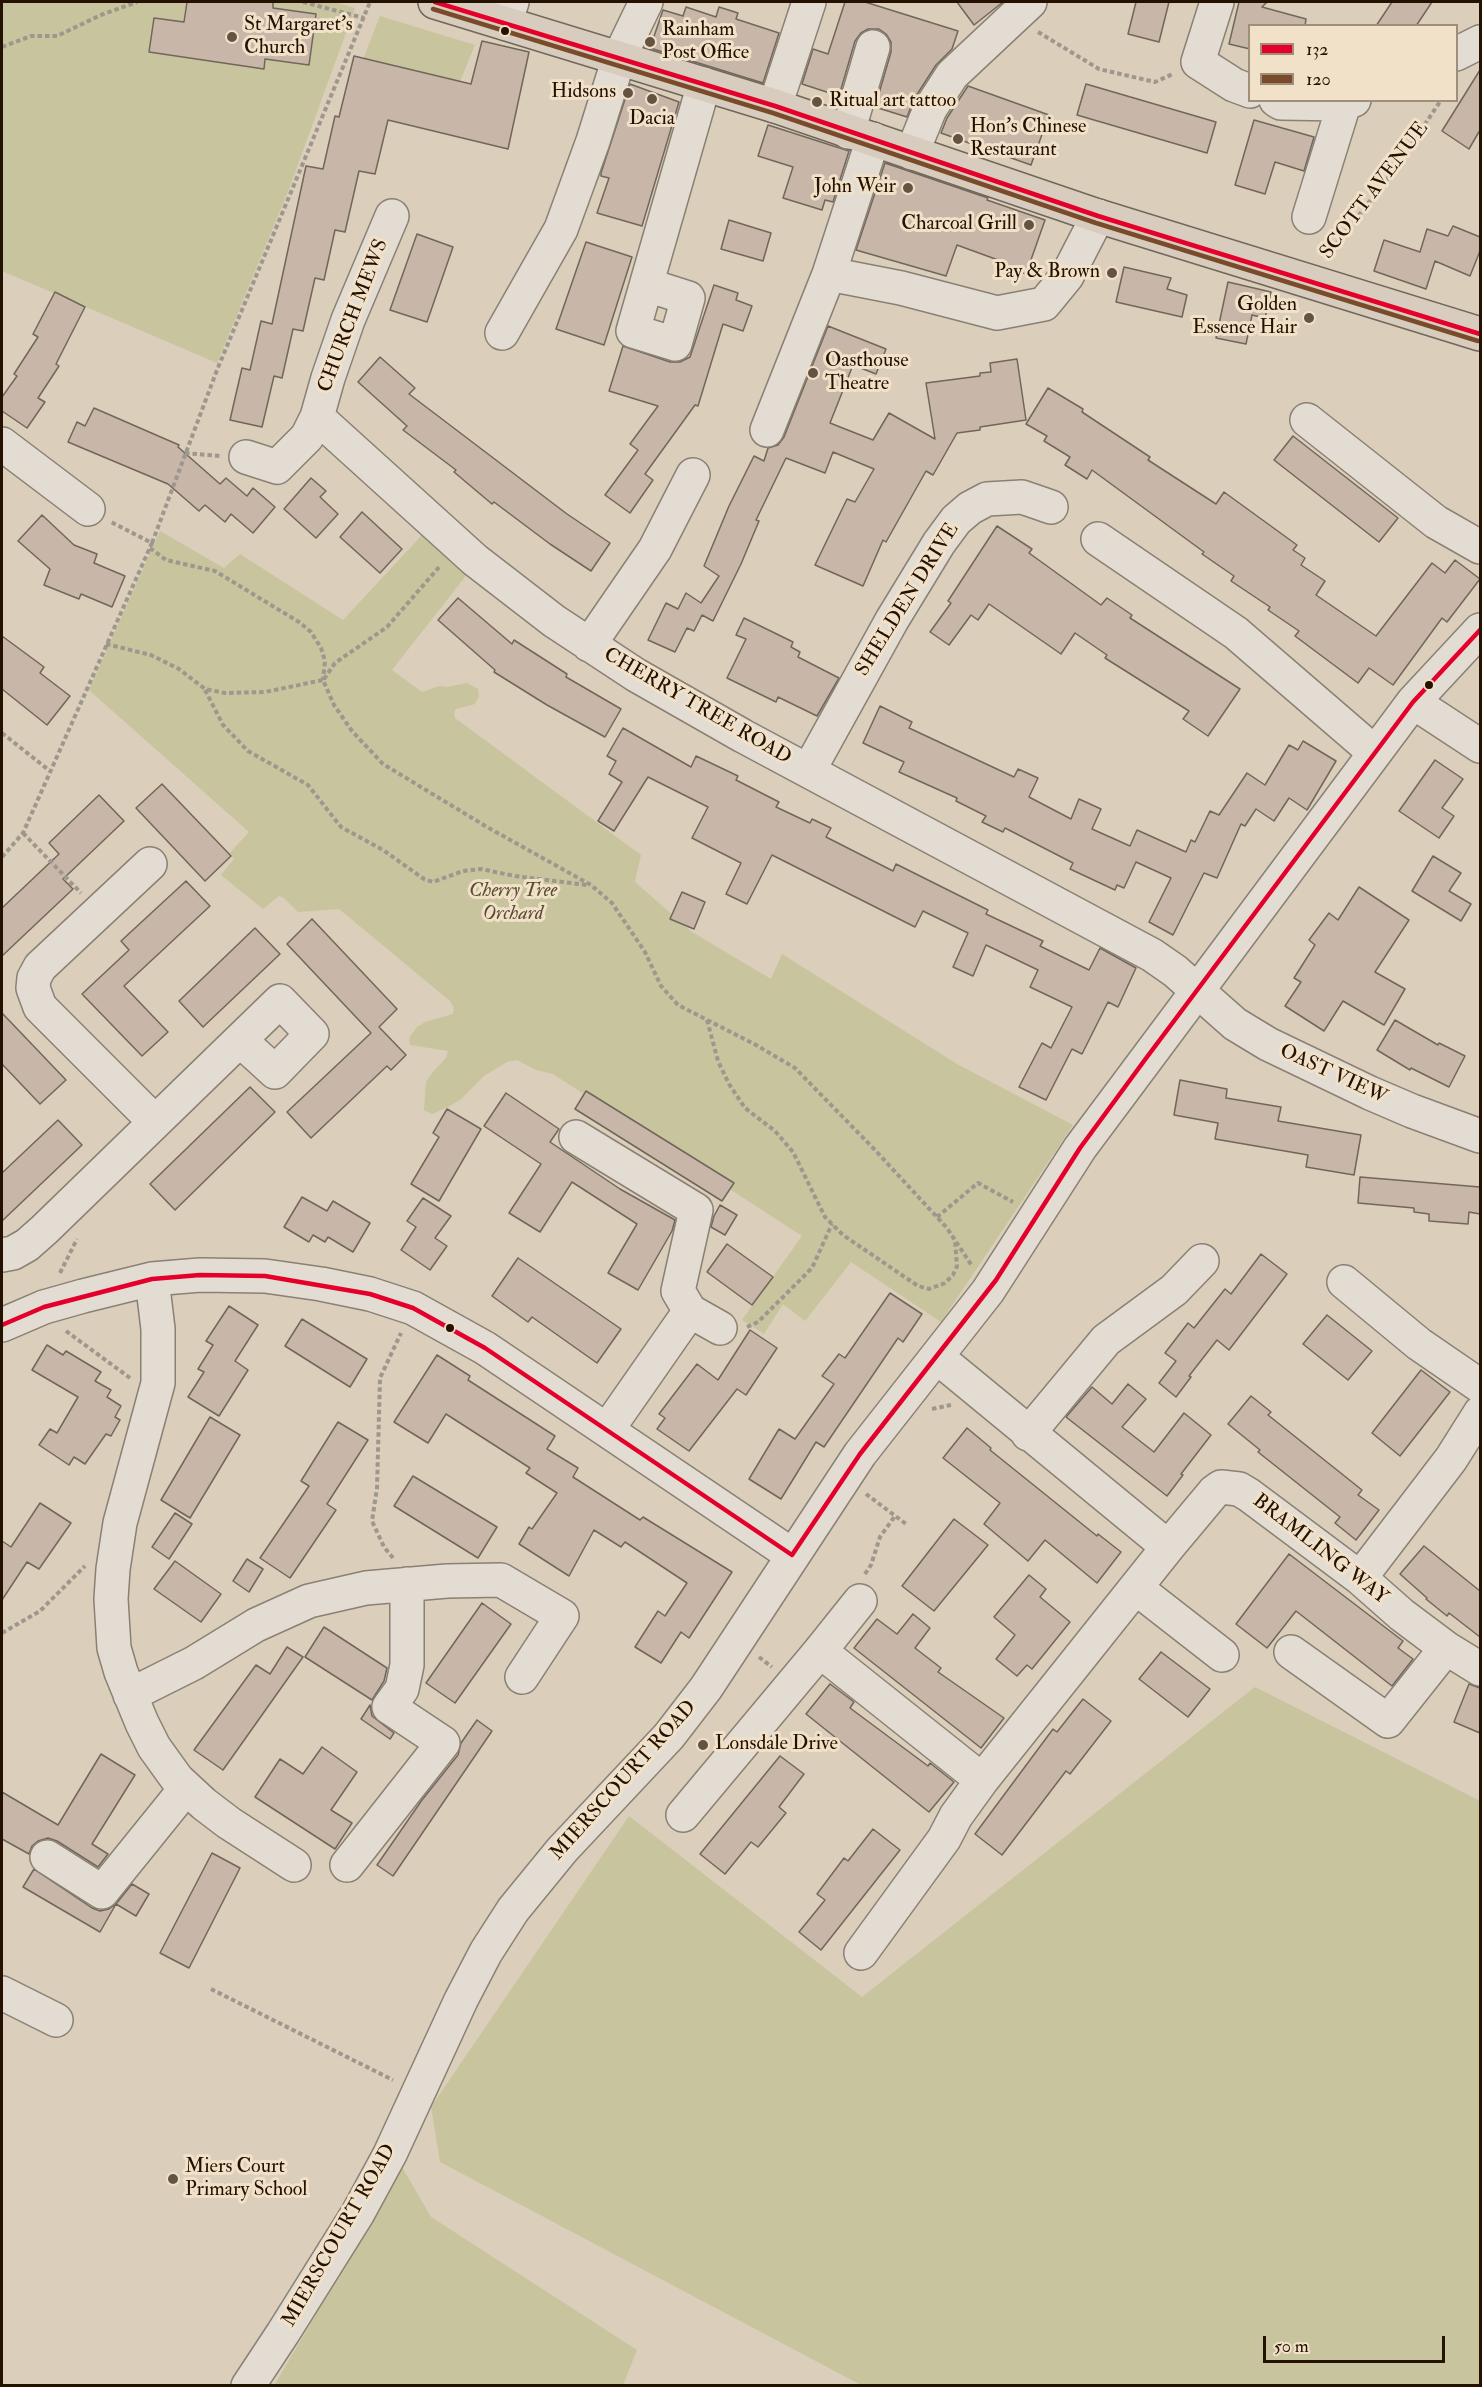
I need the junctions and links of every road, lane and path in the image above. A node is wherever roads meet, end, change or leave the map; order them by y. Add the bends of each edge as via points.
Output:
1 (137, 2) edge
2 (303, 2) edge
3 (370, 2) edge
4 (435, 2) edge
5 (646, 2) edge
6 (809, 2) edge
7 (1217, 2) edge
8 (1022, 9) edge
9 (508, 12) edge
10 (364, 18) junction
11 (1480, 42) edge
12 (2, 47) edge
13 (873, 47) dead end
14 (1458, 53) edge
15 (619, 58) junction
16 (1198, 62) junction
17 (704, 84) junction
18 (1248, 90) edge
19 (1279, 102) edge
20 (1349, 102) edge
21 (1440, 102) edge
22 (775, 106) junction
23 (861, 136) junction
24 (912, 153) junction
25 (392, 216) dead end
26 (1098, 216) junction
27 (1309, 217) dead end
28 (829, 274) junction
29 (1310, 282) junction
30 (647, 285) dead end
31 (502, 333) dead end
32 (1480, 334) edge
33 (317, 417) junction
34 (1307, 420) dead end
35 (767, 430) dead end
36 (2, 444) edge
37 (185, 453) junction
38 (246, 458) joint
39 (693, 475) dead end
40 (1051, 507) dead end
41 (87, 509) joint
42 (1098, 539) dead end
43 (151, 545) junction
44 (458, 546) junction
45 (1480, 547) edge
46 (1480, 630) edge
47 (106, 644) junction
48 (589, 645) junction
49 (323, 680) junction
50 (205, 689) junction
51 (1413, 702) junction
52 (2, 733) edge
53 (1480, 746) edge
54 (1374, 752) junction
55 (809, 770) junction
56 (50, 771) junction
57 (23, 833) junction
58 (2, 857) edge
59 (150, 864) dead end
60 (591, 885) junction
61 (99, 910) junction
62 (1197, 992) junction
63 (707, 1020) junction
64 (241, 1041) dead end
65 (155, 1122) junction
66 (1480, 1136) edge
67 (576, 1137) dead end
68 (1023, 1207) dead end
69 (937, 1216) junction
70 (832, 1224) junction
71 (955, 1239) junction
72 (2, 1256) edge
73 (1202, 1261) dead end
74 (153, 1279) junction
75 (1344, 1282) dead end
76 (988, 1291) junction
77 (413, 1308) junction
78 (690, 1311) junction
79 (2, 1325) edge
80 (720, 1328) joint
81 (937, 1358) junction
82 (1480, 1386) edge
83 (957, 1407) dead end
84 (923, 1415) dead end
85 (1479, 1419) edge
86 (607, 1430) junction
87 (1028, 1434) junction
88 (844, 1477) junction
89 (895, 1516) junction
90 (906, 1524) dead end
91 (1168, 1547) junction
92 (792, 1555) junction
93 (112, 1569) junction
94 (1360, 1578) junction
95 (399, 1584) junction
96 (1136, 1588) junction
97 (860, 1592) joint
98 (2, 1633) edge
99 (738, 1640) junction
100 (1446, 1648) junction
101 (820, 1651) junction
102 (1291, 1652) dead end
103 (1222, 1655) dead end
104 (1480, 1669) edge
105 (522, 1677) dead end
106 (792, 1682) junction
107 (130, 1695) junction
108 (982, 1780) junction
109 (186, 1788) junction
110 (683, 1815) dead end
111 (46, 1857) dead end
112 (294, 1864) dead end
113 (347, 1865) dead end
114 (861, 1953) dead end
115 (211, 1989) dead end
116 (2, 1993) edge
117 (56, 2020) dead end
118 (418, 2092) junction
119 (248, 2385) edge

1 - 12 path via 57,36 31,36
2 - 10 path
3 - 10 path
4 - 9 main road
5 - 15 street
6 - 22 street
7 - 16 street
8 - 16 path via 1099,69 1155,82
8 - 24 street via 952,75 930,109
9 - 15 main road
10 - 37 path
11 - 14 street
13 - 23 street
15 - 17 main road
15 - 31 street via 561,229
16 - 18 street
17 - 22 main road
17 - 30 street
19 - 20 street
20 - 27 street
21 - 29 path, SCOTT AVENUE
22 - 23 main road
23 - 24 main road
23 - 28 street
24 - 26 main road
25 - 33 street, CHURCH MEWS via 348,320
26 - 28 street via 1067,276 1044,304 997,313
26 - 29 main road
28 - 35 street
29 - 32 main road
33 - 38 street via 308,437 277,467
33 - 44 street, CHERRY TREE ROAD
34 - 45 street via 1436,522
36 - 41 street
37 - 38 path
37 - 43 path
39 - 48 street via 655,549
40 - 55 street, SHELDEN DRIVE via 1022,497 987,499 956,520 892,620
41 - 43 path
42 - 54 street via 1236,633
43 - 47 path
43 - 49 path via 166,560 215,571 299,622 321,648 325,661
44 - 48 street, CHERRY TREE ROAD
44 - 49 path via 387,627 335,663
46 - 51 street, MIERSCOURT ROAD
47 - 50 path via 151,655 179,669
47 - 56 path
48 - 55 street, CHERRY TREE ROAD via 687,705
49 - 50 path via 265,692
49 - 60 path via 352,731 383,764
50 - 60 path via 223,725 248,751 308,785 341,827 424,879 433,882 481,869
51 - 53 street
51 - 54 street, MIERSCOURT ROAD
52 - 56 path
54 - 62 street, MIERSCOURT ROAD
55 - 62 street, CHERRY TREE ROAD via 1152,955
56 - 57 path
57 - 58 path
57 - 61 path
59 - 61 street
60 - 63 path via 625,920 661,986 678,1005
61 - 65 street via 40,967 34,978 35,997 40,1007
62 - 66 street, OAST VIEW via 1235,1024 1309,1065
62 - 76 street, MIERSCOURT ROAD via 1080,1148
63 - 69 path via 795,1068
63 - 70 path via 718,1062 729,1084 745,1107 775,1131 793,1152 813,1196
64 - 65 street
65 - 72 street via 35,1237
67 - 78 street via 696,1210 678,1291
68 - 69 path via 978,1183
69 - 71 path
70 - 71 path via 918,1286 929,1289 953,1275 957,1266
70 - 80 path via 812,1268 758,1322 749,1327
71 - 76 path
73 - 87 street via 1174,1290 1106,1341
74 - 77 street via 265,1276 348,1289
74 - 79 street via 62,1301
74 - 93 street via 158,1383 129,1482
75 - 82 street via 1419,1344
76 - 81 street, MIERSCOURT ROAD
77 - 86 street via 485,1348
77 - 95 path via 380,1378 377,1488 372,1521 394,1560
78 - 80 street
78 - 86 street
81 - 87 street
81 - 88 street, MIERSCOURT ROAD
83 - 84 path via 944,1406
85 - 94 street
86 - 92 street
87 - 91 street
88 - 89 path
88 - 92 street, MIERSCOURT ROAD
89 - 90 path
89 - 97 path via 882,1533
91 - 94 street, BRAMLING WAY via 1214,1492 1230,1487 1249,1495
91 - 96 street, BRAMLING WAY
92 - 99 street, MIERSCOURT ROAD
93 - 98 path via 85,1566 40,1611
93 - 107 street via 114,1648
94 - 100 street, BRAMLING WAY
95 - 105 street via 501,1580 562,1616
95 - 107 street via 339,1593 282,1612
95 - 113 street via 407,1665 402,1689 388,1707 443,1743
96 - 103 street
96 - 108 street, BRAMLING WAY
97 - 101 street
99 - 106 path
99 - 118 street, MIERSCOURT ROAD via 669,1736 562,1850 513,1910 486,1952
100 - 102 street via 1388,1721
100 - 104 street, BRAMLING WAY
101 - 106 street
101 - 108 street
106 - 110 street
107 - 109 street via 154,1748
108 - 114 street, BRAMLING WAY
109 - 111 street via 102,1892
109 - 112 street via 229,1823
115 - 118 path
116 - 117 street
118 - 119 street, MIERSCOURT ROAD via 358,2213

